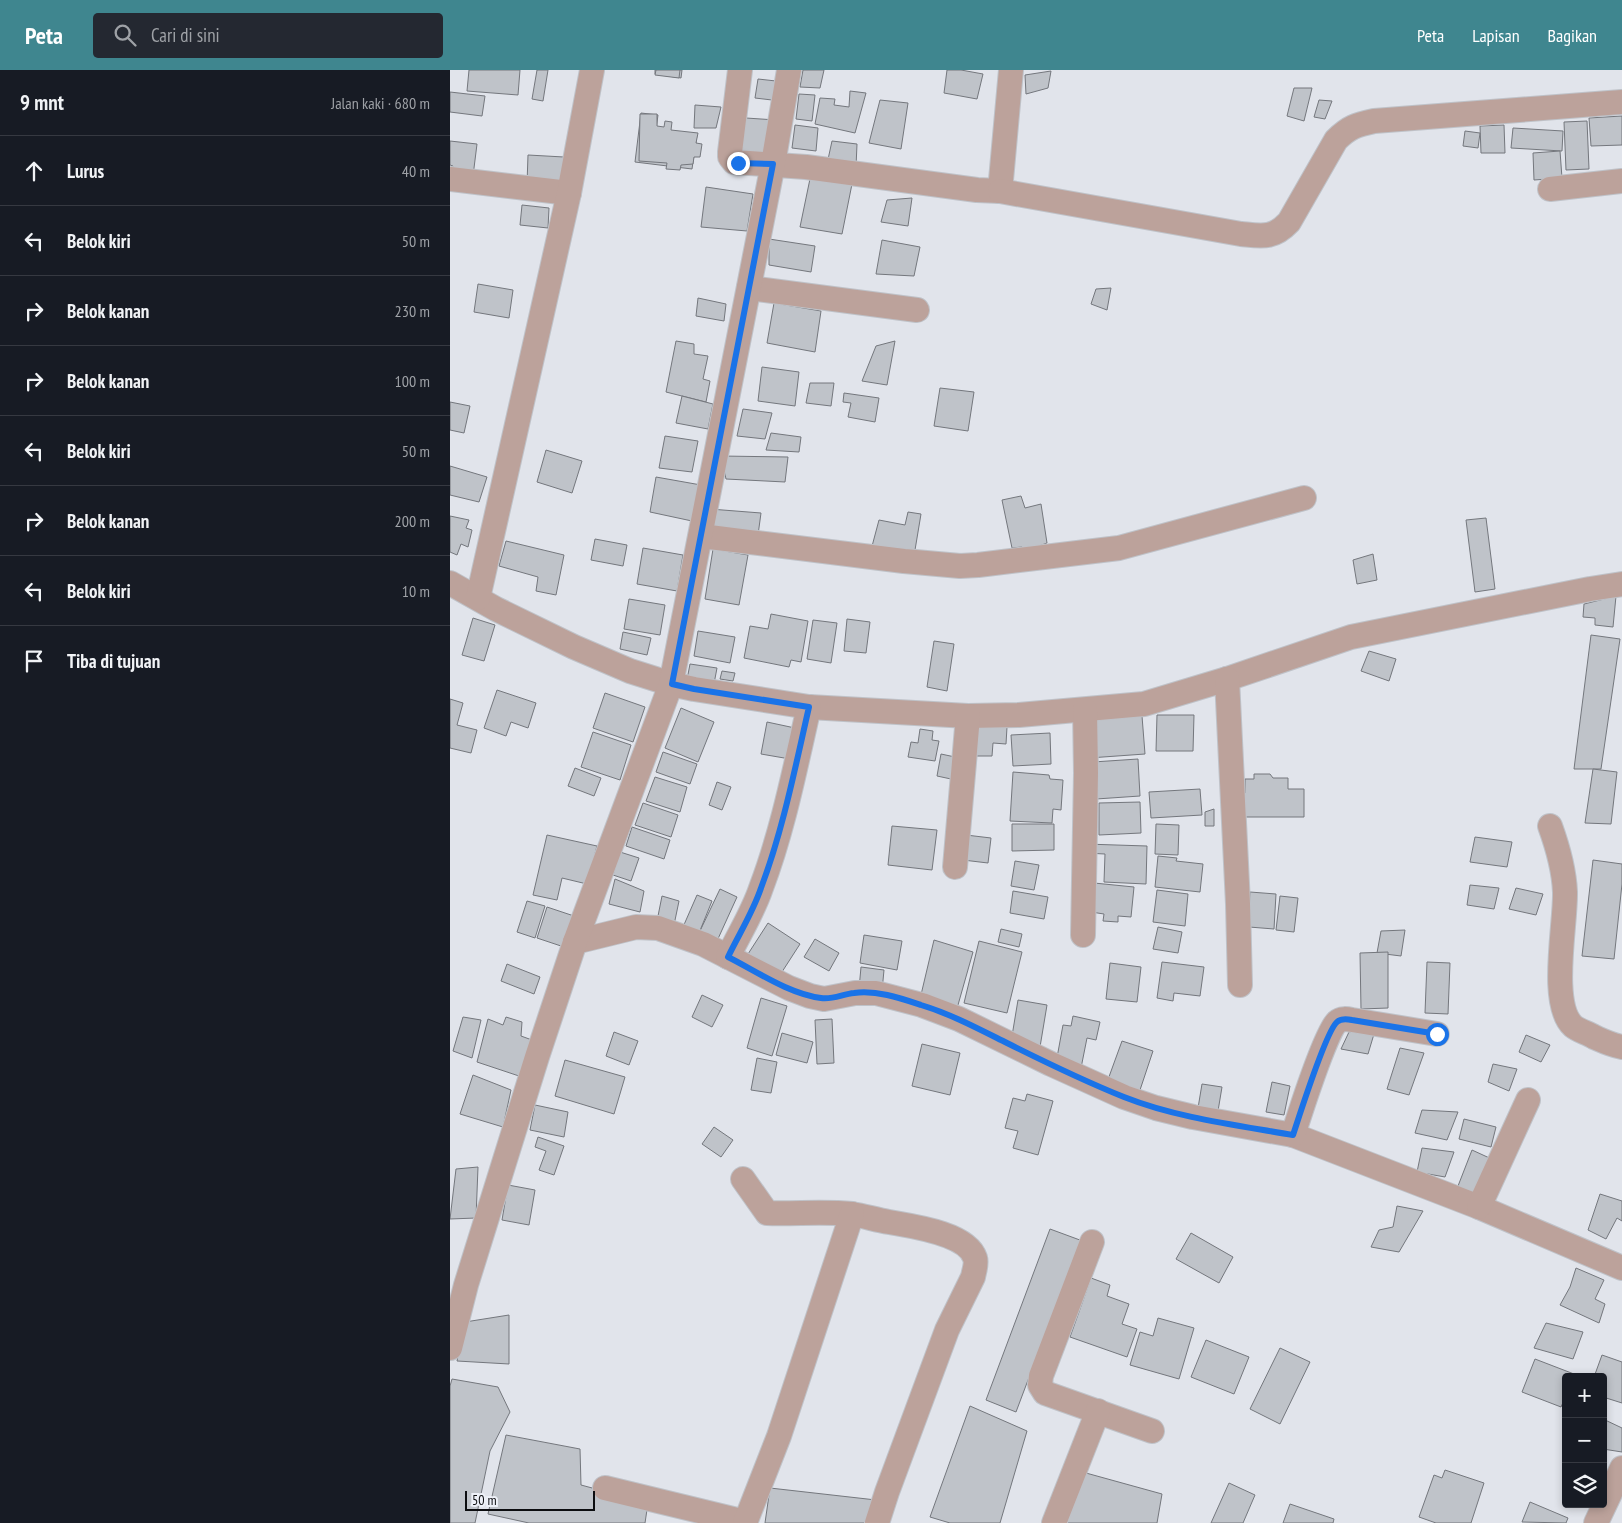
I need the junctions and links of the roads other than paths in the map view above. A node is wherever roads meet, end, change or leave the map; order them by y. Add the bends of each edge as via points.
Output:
1 (592, 70) edge
2 (740, 70) edge
3 (789, 70) edge
4 (1011, 70) edge
5 (1622, 102) edge
6 (773, 164) junction
7 (450, 179) edge
8 (1622, 181) edge
9 (1550, 189) dead end
10 (1000, 191) junction
11 (568, 194) junction
12 (749, 288) junction
13 (917, 310) dead end
14 (1304, 498) dead end
15 (701, 536) junction
16 (450, 582) edge
17 (1622, 584) edge
18 (481, 589) junction
19 (1227, 679) junction
20 (672, 684) junction
21 (809, 707) junction
22 (1085, 710) junction
23 (968, 716) junction
24 (1550, 826) dead end
25 (955, 867) dead end
26 (1083, 935) dead end
27 (575, 942) junction
28 (728, 957) junction
29 (1240, 985) dead end
30 (1437, 1034) dead end
31 (1622, 1047) edge
32 (1528, 1100) dead end
33 (1293, 1135) junction
34 (743, 1179) dead end
35 (1480, 1207) junction
36 (852, 1214) junction
37 (1092, 1242) dead end
38 (1622, 1268) edge
39 (450, 1348) edge
40 (1098, 1411) junction
41 (1152, 1431) dead end
42 (1622, 1468) edge
43 (605, 1488) dead end
44 (745, 1523) edge
45 (877, 1523) edge
46 (1054, 1523) edge
47 (1596, 1523) edge

1 - 11 street
2 - 6 street via 730,157 738,163
3 - 6 street
4 - 10 street
5 - 10 street via 1356,125 1336,140 1289,222 1268,236
6 - 10 street
6 - 12 street
7 - 11 street
8 - 9 street
11 - 18 street
12 - 13 street
12 - 15 street
14 - 15 street via 1119,548 978,565 904,561
15 - 20 street
16 - 18 street
17 - 19 street via 1351,636
18 - 20 street via 496,608 574,648
19 - 22 street via 1144,704
19 - 29 street
20 - 21 street
20 - 27 street
21 - 23 street
21 - 28 street via 775,847 761,890
22 - 23 street
22 - 26 street
23 - 25 street
24 - 31 street via 1560,853 1565,894 1560,984 1566,1016 1574,1026
27 - 28 street via 617,930 658,928 704,944
27 - 39 street via 469,1276
28 - 33 street via 810,996 824,999 854,993 876,993 922,1005 959,1019 1115,1093 1156,1108
30 - 33 street via 1352,1020 1336,1022
32 - 35 street
33 - 35 street
34 - 36 street via 767,1213
35 - 38 street
36 - 44 street via 779,1436
36 - 45 street via 943,1234 961,1243 975,1259 973,1277 947,1330
37 - 40 street via 1040,1385 1045,1393
40 - 41 street
40 - 46 street
42 - 47 street
43 - 44 street

